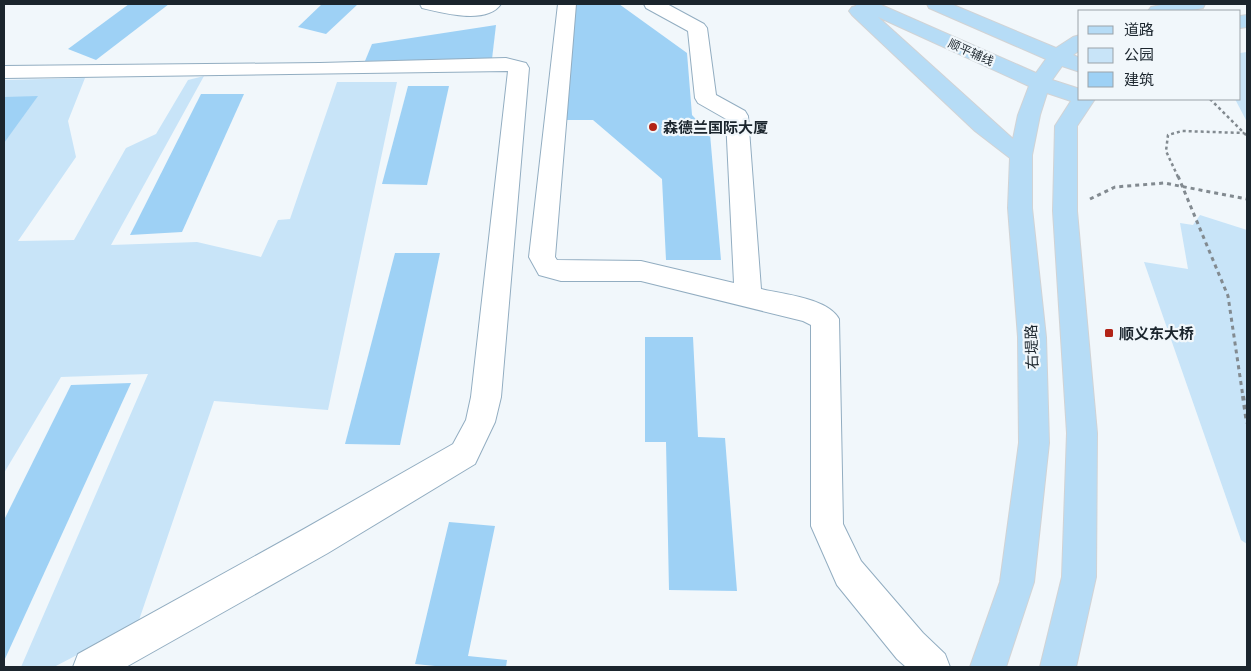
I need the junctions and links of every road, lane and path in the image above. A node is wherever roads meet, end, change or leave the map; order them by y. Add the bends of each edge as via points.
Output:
1 (429, 4) edge
2 (492, 4) edge
3 (567, 4) edge
4 (653, 4) edge
5 (850, 4) edge
6 (864, 4) edge
7 (936, 4) edge
8 (1196, 4) edge
9 (1163, 10) edge
10 (1078, 44) edge
11 (1068, 62) edge
12 (4, 72) edge
13 (1040, 82) junction
14 (1078, 96) edge
15 (1083, 100) edge
16 (1211, 100) edge
17 (1246, 135) edge
18 (1021, 155) junction
19 (1182, 185) junction
20 (1247, 199) edge
21 (1065, 210) junction
22 (748, 297) junction
23 (1247, 423) edge
24 (91, 667) edge
25 (932, 667) edge
26 (988, 667) edge
27 (1058, 667) edge

1 - 2 street via 464,12
3 - 22 street via 542,257 548,268 561,271 641,271
4 - 22 street via 697,28 706,98 737,116
5 - 18 main road via 981,124
6 - 13 main road, 顺平辅线
7 - 11 main road
8 - 9 main road
10 - 11 main road, 右堤路
11 - 13 main road, 右堤路
12 - 24 street via 506,64 519,68 486,397 480,422 464,454
13 - 14 main road, 顺平辅线
13 - 18 main road, 右堤路
15 - 21 main road via 1066,126
16 - 17 path
17 - 19 path via 1182,130 1168,136 1166,151
18 - 26 main road, 右堤路 via 1020,208 1031,328 1034,443 1017,582
19 - 20 path
19 - 21 path via 1164,183 1115,187
19 - 23 path via 1228,296
21 - 27 main road via 1082,443 1079,577
22 - 25 street via 825,319 827,526 849,573 910,646

